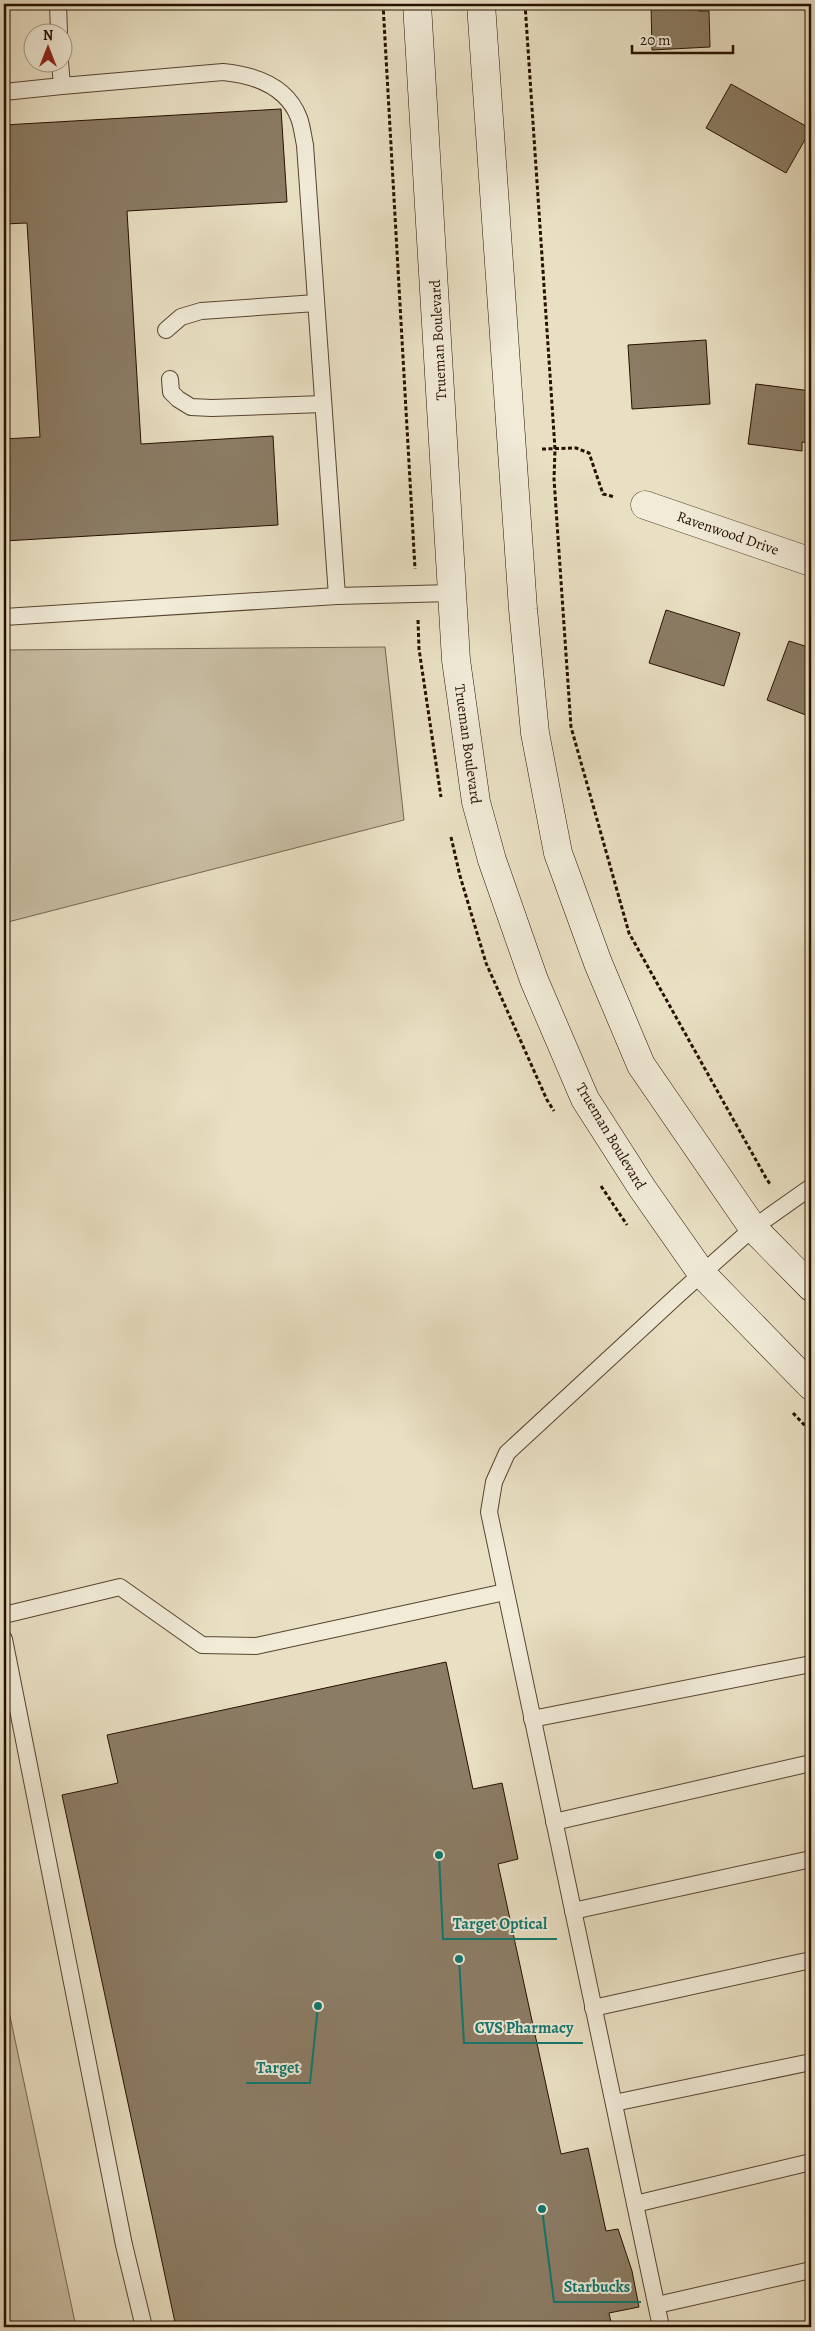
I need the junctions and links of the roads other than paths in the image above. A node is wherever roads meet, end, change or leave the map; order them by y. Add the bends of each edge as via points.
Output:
1 (58, 4) edge
2 (417, 4) edge
3 (481, 4) edge
4 (59, 22) edge
5 (61, 72) edge
6 (62, 86) junction
7 (4, 92) edge
8 (316, 303) junction
9 (166, 330) dead end
10 (170, 379) dead end
11 (323, 404) junction
12 (645, 505) road end
13 (811, 562) edge
14 (452, 593) junction
15 (337, 596) junction
16 (4, 617) edge
17 (811, 1187) edge
18 (754, 1228) junction
19 (703, 1274) junction
20 (811, 1287) edge
21 (811, 1386) edge
22 (505, 1592) junction
23 (4, 1615) edge
24 (4, 1639) edge
25 (811, 1664) edge
26 (532, 1719) junction
27 (811, 1763) edge
28 (554, 1822) junction
29 (811, 1859) edge
30 (573, 1911) junction
31 (811, 1960) edge
32 (594, 2008) junction
33 (811, 2062) edge
34 (614, 2103) junction
35 (811, 2162) edge
36 (635, 2204) junction
37 (811, 2270) edge
38 (657, 2305) junction
39 (144, 2327) edge
40 (661, 2327) edge

1 - 4 lane
2 - 14 main road, Trueman Boulevard
3 - 18 main road via 522,609 535,733 558,853 598,963 641,1065
5 - 6 lane
6 - 7 lane
6 - 8 lane via 223,72 254,77 284,96 299,117 305,145
8 - 9 lane via 201,311 182,316
8 - 11 lane
10 - 11 lane via 171,392 191,407
11 - 15 lane
12 - 13 main road, Ravenwood Drive
14 - 15 lane
14 - 19 main road, Trueman Boulevard via 456,660 476,802 492,860 534,980 585,1099
15 - 16 lane
17 - 18 lane
18 - 19 lane
18 - 20 main road
19 - 21 main road, Trueman Boulevard
19 - 22 lane via 507,1453 494,1482 488,1512
22 - 23 lane via 256,1646 202,1645 120,1587
22 - 26 lane
24 - 39 lane via 124,2245
25 - 26 lane
26 - 28 lane
27 - 28 lane
28 - 30 lane
29 - 30 lane
30 - 32 lane
31 - 32 lane
32 - 34 lane
33 - 34 lane
34 - 36 lane
35 - 36 lane
36 - 38 lane
37 - 38 lane
38 - 40 lane

